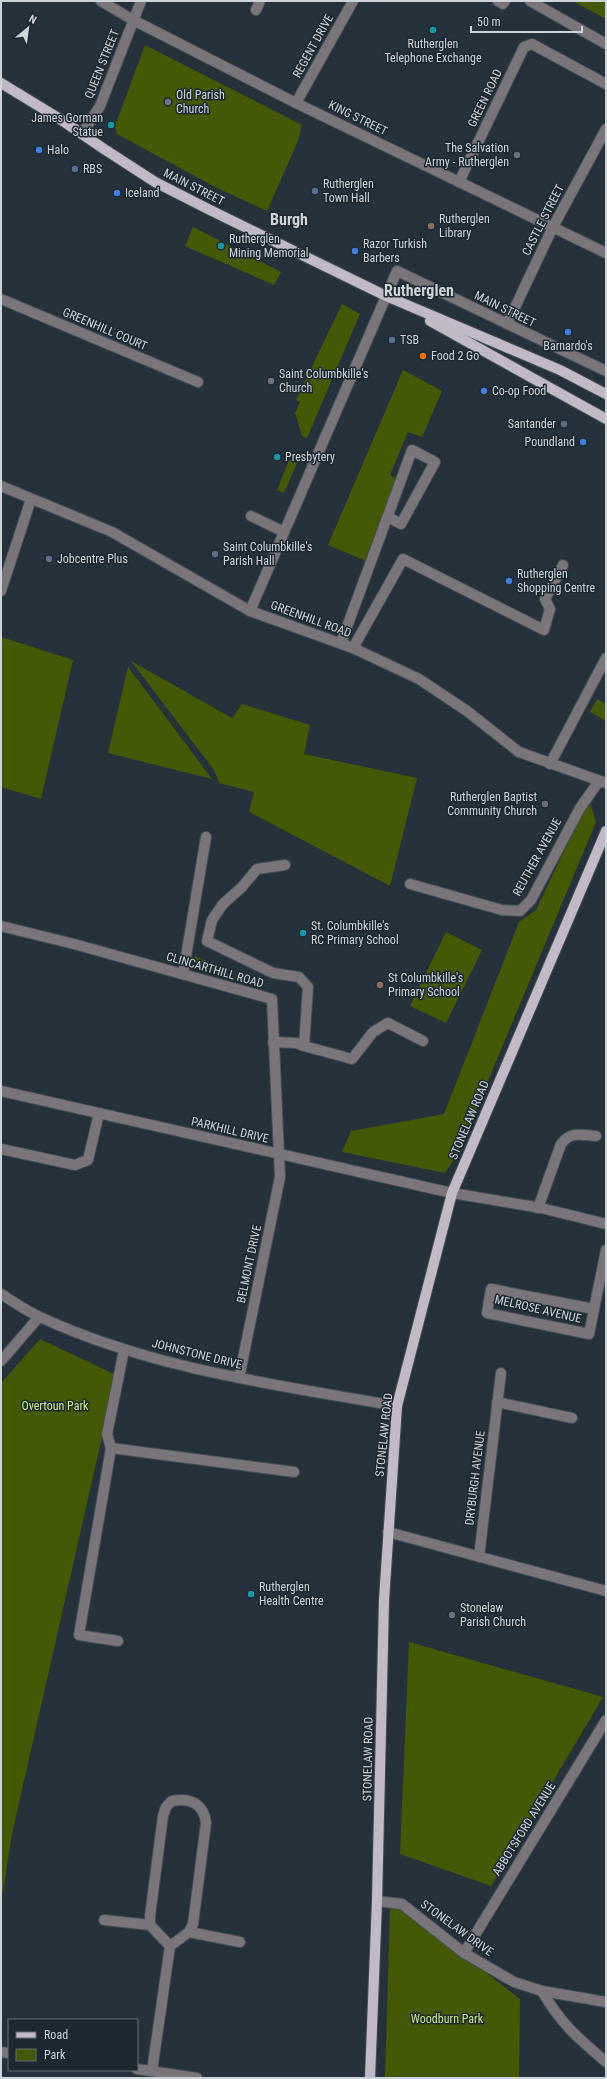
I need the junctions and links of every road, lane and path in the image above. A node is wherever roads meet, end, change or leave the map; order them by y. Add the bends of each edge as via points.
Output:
1 (101, 1) edge
2 (141, 1) edge
3 (260, 1) edge
4 (353, 1) edge
5 (498, 1) edge
6 (505, 1) edge
7 (530, 1) edge
8 (256, 10) dead end
9 (133, 20) junction
10 (606, 44) edge
11 (1, 83) edge
12 (606, 84) edge
13 (296, 103) junction
14 (606, 129) edge
15 (82, 134) junction
16 (459, 182) junction
17 (553, 227) junction
18 (606, 253) edge
19 (386, 296) junction
20 (1, 299) edge
21 (507, 324) junction
22 (606, 371) edge
23 (198, 382) dead end
24 (606, 394) edge
25 (606, 419) edge
26 (1, 486) edge
27 (31, 499) junction
28 (251, 516) dead end
29 (388, 517) junction
30 (284, 532) junction
31 (563, 565) dead end
32 (1, 591) edge
33 (250, 611) junction
34 (341, 643) junction
35 (353, 648) junction
36 (606, 658) edge
37 (550, 764) junction
38 (602, 782) edge
39 (606, 831) edge
40 (206, 837) dead end
41 (285, 865) dead end
42 (410, 884) dead end
43 (1, 926) edge
44 (183, 974) junction
45 (422, 1041) dead end
46 (273, 1042) junction
47 (304, 1046) junction
48 (1, 1091) edge
49 (99, 1113) junction
50 (596, 1136) dead end
51 (1, 1149) edge
52 (280, 1155) junction
53 (452, 1193) junction
54 (538, 1208) junction
55 (606, 1224) edge
56 (606, 1250) edge
57 (1, 1294) edge
58 (594, 1309) junction
59 (39, 1317) junction
60 (124, 1350) junction
61 (1, 1361) edge
62 (501, 1373) dead end
63 (239, 1378) junction
64 (497, 1402) junction
65 (397, 1406) junction
66 (572, 1418) dead end
67 (111, 1448) junction
68 (294, 1472) dead end
69 (388, 1532) junction
70 (479, 1557) junction
71 (606, 1591) edge
72 (118, 1641) dead end
73 (606, 1720) edge
74 (377, 1901) junction
75 (104, 1920) dead end
76 (150, 1926) junction
77 (189, 1932) junction
78 (240, 1942) dead end
79 (170, 1946) junction
80 (464, 1952) junction
81 (542, 1991) junction
82 (606, 2002) edge
83 (606, 2062) edge
84 (138, 2069) edge
85 (152, 2071) junction
86 (197, 2078) edge
87 (370, 2078) edge

1 - 9 street, KING STREET
2 - 9 street, QUEEN STREET
3 - 8 street
4 - 13 street, REGENT DRIVE
5 - 6 street via 503,4
7 - 10 street
9 - 13 street, KING STREET
9 - 15 street, QUEEN STREET via 100,106
11 - 15 main road, MAIN STREET
12 - 16 street, GREEN ROAD via 532,44 524,47
13 - 16 street, KING STREET
14 - 17 street, CASTLE STREET
15 - 19 main road, MAIN STREET via 155,182 292,252
16 - 17 street, KING STREET
17 - 18 street, KING STREET
17 - 21 street, CASTLE STREET
19 - 21 street, MAIN STREET via 398,270
19 - 24 main road, MAIN STREET via 560,370
19 - 25 main road, MAIN STREET
19 - 30 street
20 - 23 street, GREENHILL COURT
21 - 22 street, MAIN STREET
26 - 27 street, GREENHILL ROAD
27 - 32 street
27 - 33 street, GREENHILL ROAD via 112,532
28 - 30 street
29 - 29 street via 412,450 435,462 401,524
29 - 34 street
30 - 33 street
31 - 35 street via 545,599 550,609 544,630 403,559
33 - 34 street, GREENHILL ROAD
34 - 35 street, GREENHILL ROAD
35 - 37 street, GREENHILL ROAD via 419,679 467,711 519,752
36 - 37 street
37 - 38 street, GREENHILL ROAD
38 - 42 street, REUTHER AVENUE via 580,808 531,900 520,911 502,910
39 - 53 main road, STONELAW ROAD
40 - 44 street
41 - 47 street via 257,869 223,904 212,920 207,941 273,973 299,977 308,987
43 - 44 street, CLINCARTHILL ROAD
44 - 46 street, CLINCARTHILL ROAD via 272,999
45 - 47 street via 388,1024 373,1032 352,1059
46 - 47 street
46 - 52 street, CLINCARTHILL ROAD
48 - 49 street, PARKHILL DRIVE
49 - 51 street via 88,1160 81,1164 75,1165
49 - 52 street, PARKHILL DRIVE
50 - 54 street via 574,1134 561,1144
52 - 53 street, PARKHILL DRIVE
52 - 63 street, BELMONT DRIVE via 280,1177
53 - 54 street
53 - 65 main road, STONELAW ROAD
54 - 55 street
56 - 58 street, MELROSE AVENUE
57 - 59 street, JOHNSTONE DRIVE
58 - 58 street, MELROSE AVENUE via 589,1334 487,1313 491,1289
59 - 60 street, JOHNSTONE DRIVE
59 - 61 street
60 - 63 street, JOHNSTONE DRIVE
60 - 67 street via 107,1434
62 - 64 street, DRYBURGH AVENUE
63 - 65 street, JOHNSTONE DRIVE
64 - 66 street
64 - 70 street, DRYBURGH AVENUE
65 - 69 main road, STONELAW ROAD
67 - 68 street
67 - 72 street via 79,1635
69 - 70 street
69 - 74 main road, STONELAW ROAD
70 - 71 street
73 - 80 street, ABBOTSFORD AVENUE
74 - 80 street, STONELAW DRIVE via 402,1904
74 - 87 main road, STONELAW ROAD
75 - 76 street
76 - 77 street via 163,1816 166,1807 172,1801 188,1799 196,1803 205,1815 206,1823 193,1924
76 - 79 street
77 - 78 street
77 - 79 street
79 - 85 street
80 - 81 street, STONELAW DRIVE via 514,1982
81 - 82 street, STONELAW DRIVE
81 - 83 street via 556,2015 570,2031
84 - 85 street
85 - 86 street

